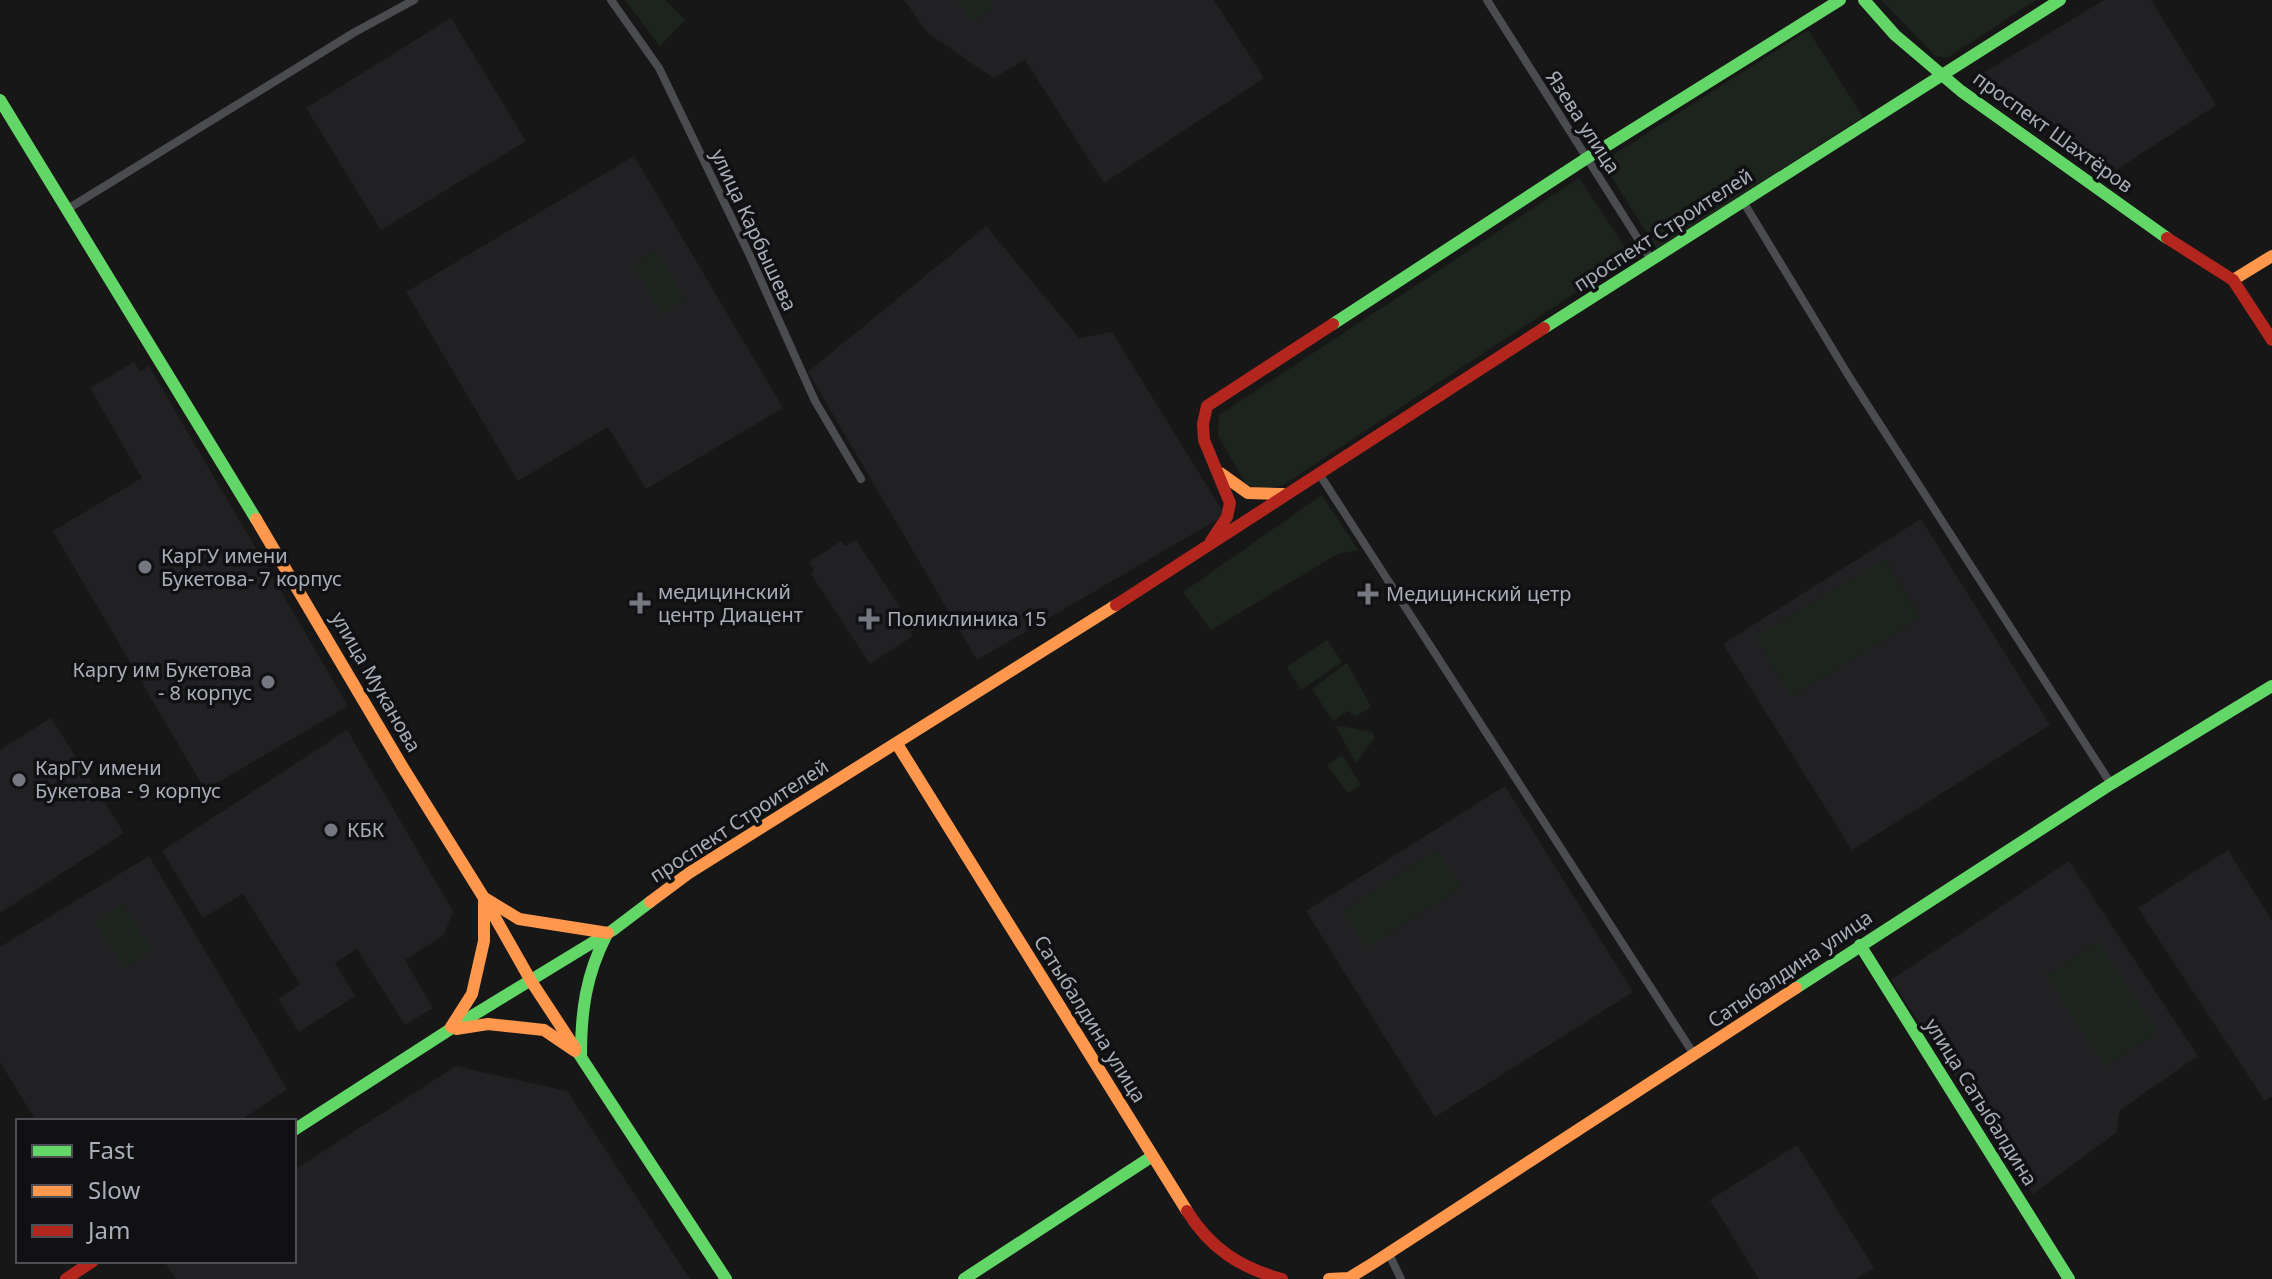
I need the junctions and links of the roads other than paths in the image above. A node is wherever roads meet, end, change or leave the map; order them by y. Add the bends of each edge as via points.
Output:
1 (414, 0) edge
2 (611, 0) edge
3 (1487, 0) edge
4 (1840, 0) edge
5 (1864, 0) edge
6 (2060, 0) edge
7 (1942, 75) junction
8 (0, 100) edge
9 (1587, 158) junction
10 (1744, 203) junction
11 (66, 210) junction
12 (2272, 256) edge
13 (1652, 261) junction
14 (2233, 280) junction
15 (2272, 340) edge
16 (1214, 469) junction
17 (1318, 472) junction
18 (861, 479) dead end
19 (1288, 494) junction
20 (1208, 547) junction
21 (2272, 686) edge
22 (897, 744) junction
23 (2111, 784) junction
24 (484, 898) junction
25 (608, 933) junction
26 (1860, 945) junction
27 (531, 981) junction
28 (449, 1030) junction
29 (581, 1055) junction
30 (1695, 1056) junction
31 (296, 1129) edge
32 (1151, 1157) junction
33 (1388, 1252) junction
34 (90, 1263) edge
35 (66, 1279) edge
36 (726, 1279) edge
37 (964, 1279) edge
38 (1282, 1279) edge
39 (1329, 1279) edge
40 (1401, 1279) edge
41 (2069, 1279) edge

1 - 11 street
2 - 18 street, улица Карбышева via 659,68 815,401
3 - 9 street, Язева улица
4 - 9 main road, проспект Строителей
5 - 7 main road, проспект Шахтёров
6 - 7 main road, проспект Строителей
7 - 10 main road, проспект Строителей
7 - 14 main road, проспект Шахтёров via 2036,147
8 - 11 main road, улица Муканова
9 - 13 street, Язева улица
9 - 16 main road, проспект Строителей via 1207,406 1201,421 1205,452
10 - 13 main road, проспект Строителей
10 - 23 street
11 - 24 main road, улица Муканова
12 - 14 main road
13 - 17 main road, проспект Строителей
14 - 15 main road, проспект Шахтёров
16 - 19 main road via 1248,493
16 - 20 main road, проспект Строителей via 1230,498 1230,512
17 - 19 main road, проспект Строителей
17 - 30 street
19 - 20 main road, проспект Строителей
20 - 22 main road, проспект Строителей
21 - 23 main road, Сатыбалдина улица
22 - 25 main road, проспект Строителей via 689,873
22 - 32 main road, Сатыбалдина улица
23 - 26 main road, Сатыбалдина улица
24 - 25 main road via 519,919
24 - 27 main road, улица Муканова
24 - 28 main road via 484,941 472,994
25 - 27 main road, проспект Строителей
25 - 29 main road via 590,966 581,1003
26 - 30 main road, Сатыбалдина улица
26 - 41 main road, улица Сатыбалдина
27 - 28 main road, проспект Строителей
27 - 29 main road, улица Муканова
28 - 29 main road via 488,1024 544,1030
28 - 31 main road, проспект Строителей
29 - 36 main road, улица Муканова
30 - 33 main road, Сатыбалдина улица
32 - 37 main road
32 - 38 main road, Сатыбалдина улица via 1215,1249 1250,1271
33 - 39 main road, Сатыбалдина улица via 1349,1278
33 - 40 street
34 - 35 main road

